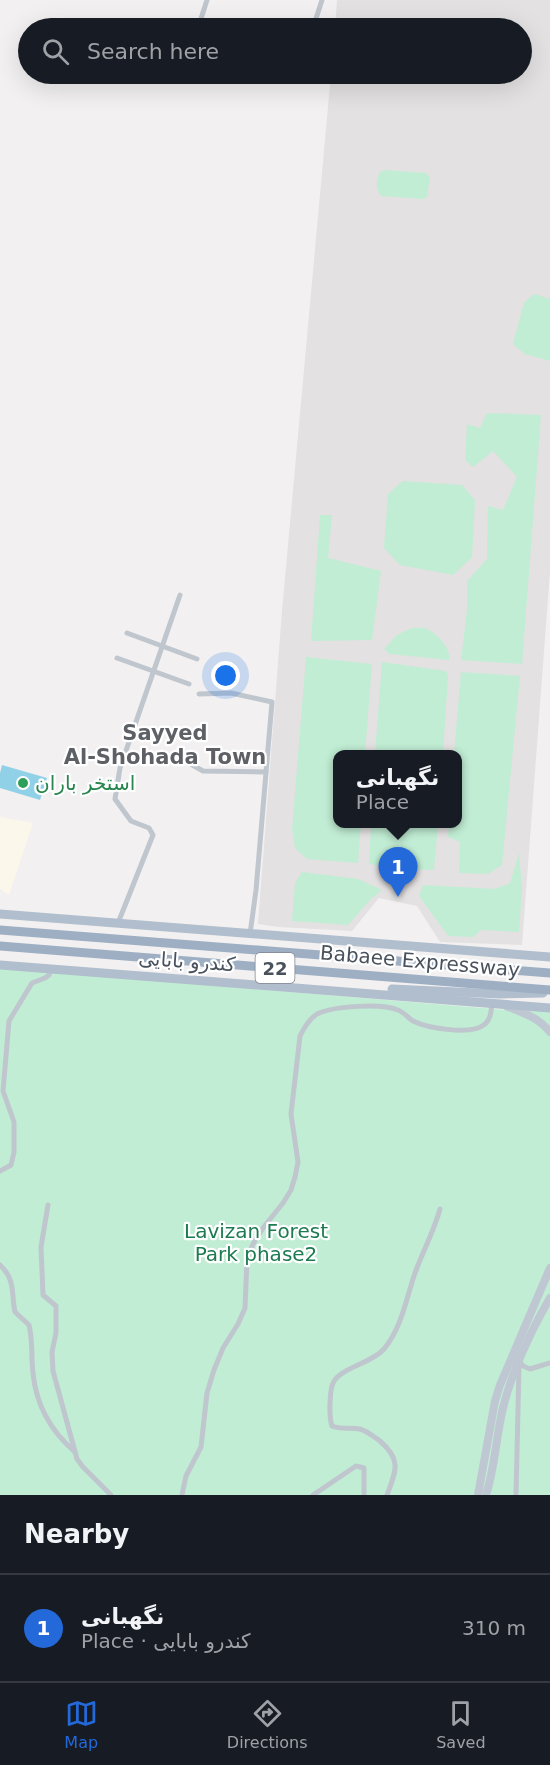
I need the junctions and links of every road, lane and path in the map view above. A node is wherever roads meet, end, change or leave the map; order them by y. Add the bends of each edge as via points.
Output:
1 (207, 0) edge
2 (322, 0) edge
3 (201, 18) edge
4 (316, 18) edge
5 (180, 595) dead end
6 (127, 633) dead end
7 (162, 646) junction
8 (117, 658) dead end
9 (197, 659) dead end
10 (152, 672) junction
11 (189, 684) dead end
12 (199, 694) dead end
13 (180, 758) dead end
14 (266, 772) junction
15 (0, 915) edge
16 (118, 923) junction
17 (0, 930) edge
18 (250, 934) junction
19 (0, 946) edge
20 (550, 957) edge
21 (0, 964) edge
22 (51, 969) junction
23 (550, 973) edge
24 (300, 988) junction
25 (550, 991) edge
26 (496, 1004) junction
27 (550, 1008) edge
28 (550, 1032) edge
29 (0, 1171) edge
30 (48, 1205) dead end
31 (440, 1209) dead end
32 (0, 1265) edge
33 (549, 1271) edge
34 (550, 1298) edge
35 (520, 1362) junction
36 (550, 1363) edge
37 (75, 1453) junction
38 (111, 1495) edge
39 (182, 1495) edge
40 (313, 1495) edge
41 (364, 1495) edge
42 (387, 1495) edge
43 (478, 1495) edge
44 (486, 1495) edge
45 (516, 1495) edge

1 - 3 street
2 - 4 street
5 - 7 street
6 - 7 street
7 - 9 street
7 - 10 street
8 - 10 street
10 - 11 street
10 - 16 street via 120,768 115,799 131,821 149,828 153,835
12 - 14 street via 231,693 272,702
13 - 14 street via 202,771
14 - 18 street
15 - 16 main road, کندرو بابایی
16 - 18 main road, کندرو بابایی
17 - 23 highway, Babaee Expressway / 22
18 - 20 main road, کندرو بابایی
19 - 25 highway, Babaee Expressway / 22
21 - 22 main road, کندرو بابایی
22 - 24 main road, کندرو بابایی
22 - 29 street via 45,978 32,983 9,1021 3,1091 14,1122 14,1152 12,1164
24 - 25 main road via 500,994
24 - 26 main road, کندرو بابایی
26 - 27 main road, کندرو بابایی
26 - 28 main road via 531,1016
26 - 39 street via 484,1025 472,1030 450,1030 414,1021 398,1010 366,1006 316,1015 305,1025 300,1036 291,1114 298,1162 295,1177 291,1190 263,1228 247,1259 244,1308 214,1370 207,1393 201,1447 186,1476
30 - 37 street via 41,1247 43,1295 56,1306 53,1371
31 - 42 street via 396,1331 380,1353 338,1376 332,1387 332,1426 363,1430 392,1453 396,1465
32 - 37 street via 14,1290 15,1312 29,1325 34,1381 42,1411
33 - 43 main road via 500,1384
34 - 35 main road
35 - 36 street via 530,1369
35 - 44 main road via 503,1408
35 - 45 street
37 - 38 street via 83,1467
40 - 41 street via 357,1466 364,1468

